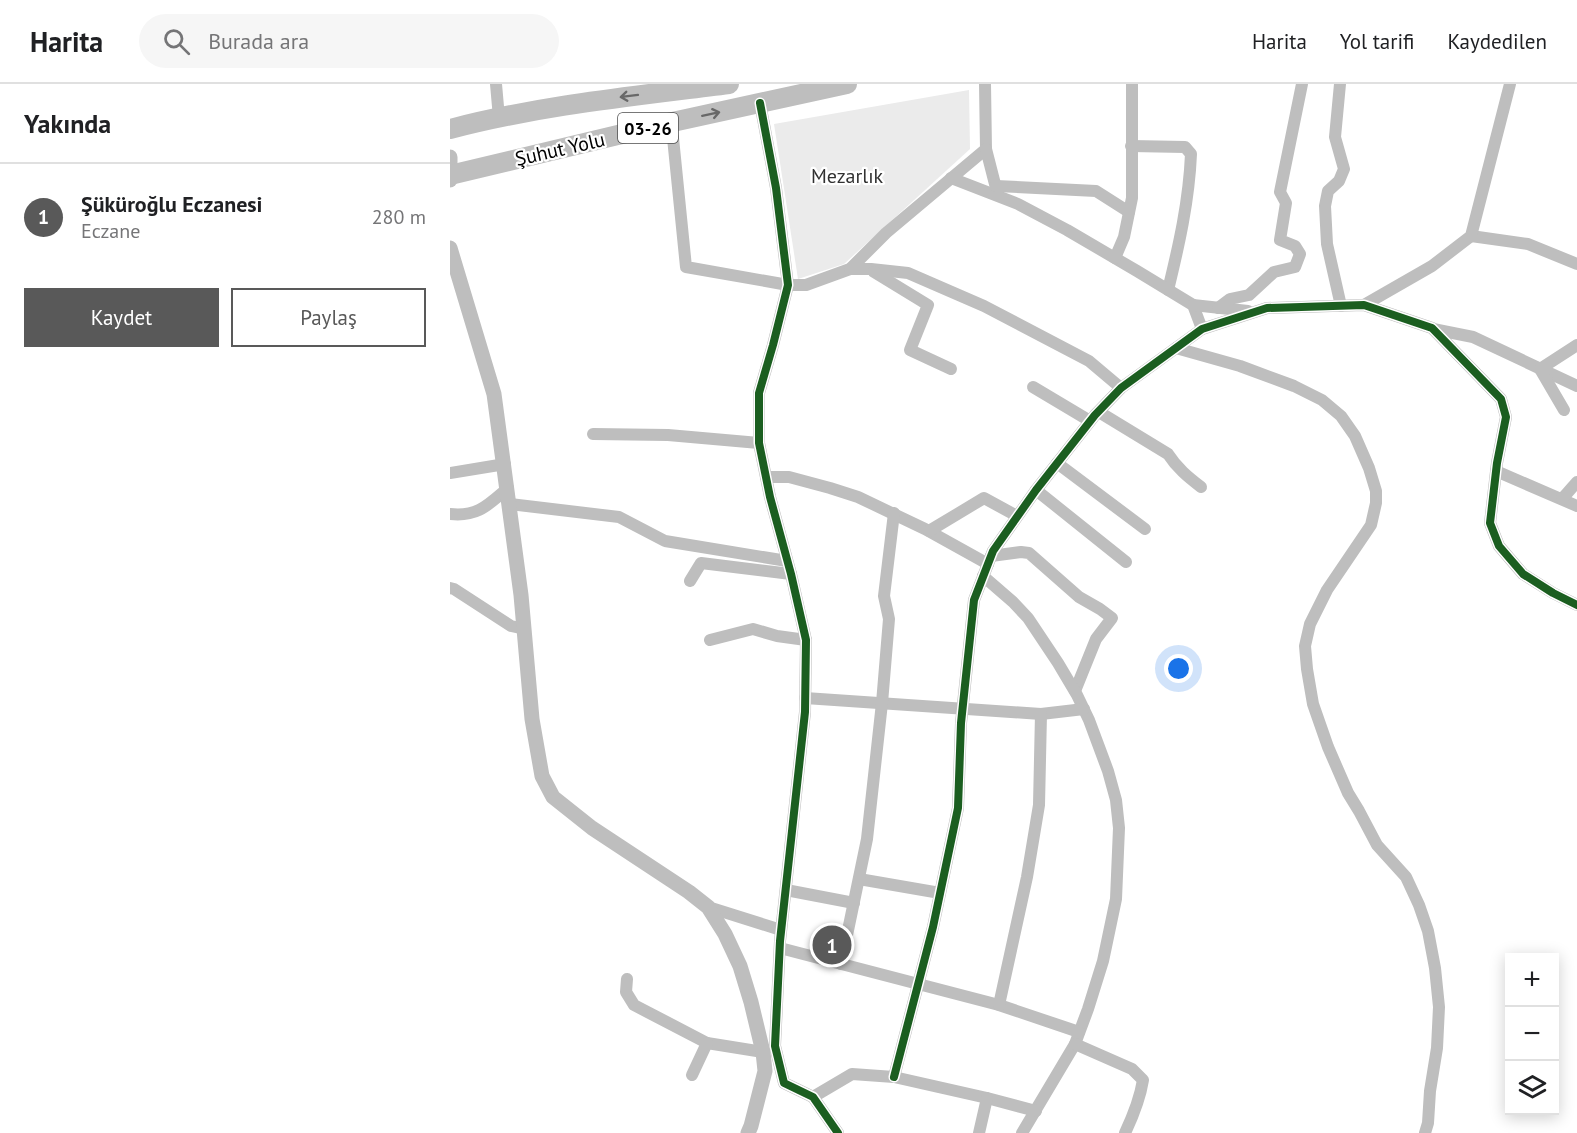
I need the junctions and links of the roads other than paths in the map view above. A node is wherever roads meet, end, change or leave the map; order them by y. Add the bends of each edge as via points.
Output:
1 (496, 84) edge
2 (729, 84) edge
3 (847, 84) edge
4 (985, 84) edge
5 (1132, 84) edge
6 (1302, 84) edge
7 (1340, 84) edge
8 (1510, 84) edge
9 (655, 89) edge
10 (760, 103) junction
11 (499, 118) junction
12 (668, 123) junction
13 (450, 129) edge
14 (1131, 146) junction
15 (986, 149) junction
16 (450, 157) edge
17 (450, 177) edge
18 (951, 178) junction
19 (997, 191) junction
20 (1129, 212) junction
21 (1471, 236) junction
22 (450, 248) edge
23 (1115, 258) junction
24 (1577, 264) edge
25 (871, 269) junction
26 (850, 270) junction
27 (788, 285) junction
28 (1168, 290) junction
29 (1192, 305) junction
30 (1364, 305) junction
31 (1341, 306) junction
32 (1218, 308) junction
33 (1256, 312) junction
34 (1432, 328) junction
35 (1202, 329) junction
36 (1577, 345) edge
37 (1176, 348) junction
38 (951, 369) dead end
39 (1540, 369) junction
40 (1577, 386) edge
41 (1033, 387) dead end
42 (1121, 388) junction
43 (1564, 410) dead end
44 (1094, 416) junction
45 (593, 434) dead end
46 (759, 442) junction
47 (1057, 463) junction
48 (505, 464) junction
49 (1496, 471) junction
50 (450, 473) edge
51 (766, 477) junction
52 (1577, 482) edge
53 (1201, 487) dead end
54 (1036, 490) junction
55 (509, 496) junction
56 (1562, 500) junction
57 (1577, 506) edge
58 (894, 513) junction
59 (450, 514) edge
60 (1017, 516) junction
61 (1145, 529) dead end
62 (929, 531) junction
63 (787, 561) junction
64 (1126, 562) dead end
65 (987, 565) junction
66 (791, 574) junction
67 (690, 581) dead end
68 (450, 588) edge
69 (1577, 605) edge
70 (525, 629) junction
71 (711, 640) dead end
72 (806, 640) junction
73 (1075, 692) junction
74 (805, 698) junction
75 (882, 703) junction
76 (963, 708) junction
77 (1084, 709) junction
78 (1041, 714) junction
79 (859, 879) junction
80 (786, 890) junction
81 (940, 893) junction
82 (854, 903) junction
83 (708, 906) junction
84 (781, 930) junction
85 (780, 948) junction
86 (841, 964) junction
87 (627, 979) dead end
88 (918, 983) junction
89 (999, 1005) junction
90 (1077, 1038) junction
91 (707, 1043) junction
92 (763, 1052) junction
93 (693, 1075) dead end
94 (894, 1077) junction
95 (813, 1097) junction
96 (987, 1098) junction
97 (1036, 1112) junction
98 (748, 1133) edge
99 (838, 1133) edge
100 (979, 1133) edge
101 (1022, 1133) edge
102 (1125, 1133) edge
103 (1425, 1133) edge

1 - 11 street
2 - 9 main road
3 - 10 main road, Şuhut Yolu / 03-26
4 - 15 street
5 - 14 street
6 - 32 street via 1280,192 1286,203 1280,240 1295,246 1300,254 1294,267 1274,272 1257,290 1230,299
7 - 31 street via 1335,137 1344,169 1339,181 1328,191 1325,206 1327,244
8 - 21 street
9 -> 11 main road
12 -> 10 main road, Şuhut Yolu / 03-26
10 - 27 street
11 - 13 main road
12 - 17 main road, Şuhut Yolu / 03-26
12 - 27 street via 673,138 686,267
14 - 20 street
14 - 28 street via 1185,147 1191,154 1190,184
15 - 18 street
15 - 19 street
16 - 17 street
18 - 19 street
18 - 26 street via 886,233
19 - 20 street via 1096,191
19 - 23 street
20 - 23 street
21 - 24 street via 1528,244
21 - 30 street via 1432,266
22 - 48 street via 494,394
23 - 28 street
25 - 26 street
25 - 38 street via 928,305 910,350
25 - 42 street via 908,273 984,306 1089,362
26 - 27 street via 806,285
27 - 46 street via 759,393
28 - 29 street
29 - 32 street
29 - 35 street
30 - 31 street
30 - 34 street
31 - 33 street via 1267,308
32 - 33 street
33 - 35 street
34 - 39 street via 1473,338
34 - 49 street via 1501,399 1506,417
35 - 37 street
36 - 39 street
37 - 42 street
37 - 103 street via 1261,374 1322,400 1355,435 1369,468 1376,491 1371,525 1327,590 1310,624 1305,646 1306,669 1312,704 1348,793 1377,845 1406,877 1428,931 1438,1007 1437,1048
39 - 40 street
39 - 43 street
41 - 44 street
42 - 44 street
44 - 47 street
44 - 53 street via 1168,454
45 - 46 street
46 - 51 street
47 - 54 street
47 - 61 street
48 - 50 street
48 - 55 street
49 - 56 street
49 - 69 street via 1490,523 1499,546 1523,574
51 - 58 street via 789,477 830,488
51 - 63 street
52 - 56 street
54 - 60 street
54 - 64 street
55 - 59 street via 482,510
55 - 63 street via 619,517 665,541
55 - 70 street
56 - 57 street
58 - 62 street
58 - 75 street via 884,596 889,619
60 - 62 street via 984,498
60 - 65 street
62 - 65 street
63 - 66 street
65 - 73 street via 1028,618
65 - 73 street via 1021,552 1029,553 1079,597 1112,618 1096,639
65 - 76 street via 974,600
66 - 67 street via 701,563
66 - 72 street
68 - 70 street via 510,626
70 - 83 street via 532,719 542,776 553,797
71 - 72 street via 753,629
72 - 74 street
73 - 77 street
74 - 75 street
74 - 80 street
75 - 76 street
75 - 79 street
76 - 78 street
76 - 81 street via 958,808
77 - 78 street
77 - 90 street via 1108,771 1119,828 1116,899 1103,961
78 - 89 street via 1039,805
79 - 81 street
79 - 82 street
80 - 82 street
80 - 84 street
81 - 88 street
82 - 86 street
83 - 84 street
83 - 92 street via 740,966
84 - 85 street
85 - 86 street
85 - 95 street via 775,1046 784,1083
86 - 88 street
87 - 91 street via 626,992 634,1005
88 - 89 street
88 - 94 street
89 - 90 street
90 - 97 street
90 - 102 street via 1143,1080
91 - 92 street
91 - 93 street
92 - 98 street via 765,1071
94 - 95 street via 852,1074
94 - 96 street
95 - 99 street
96 - 97 street
96 - 100 street
97 - 101 street

